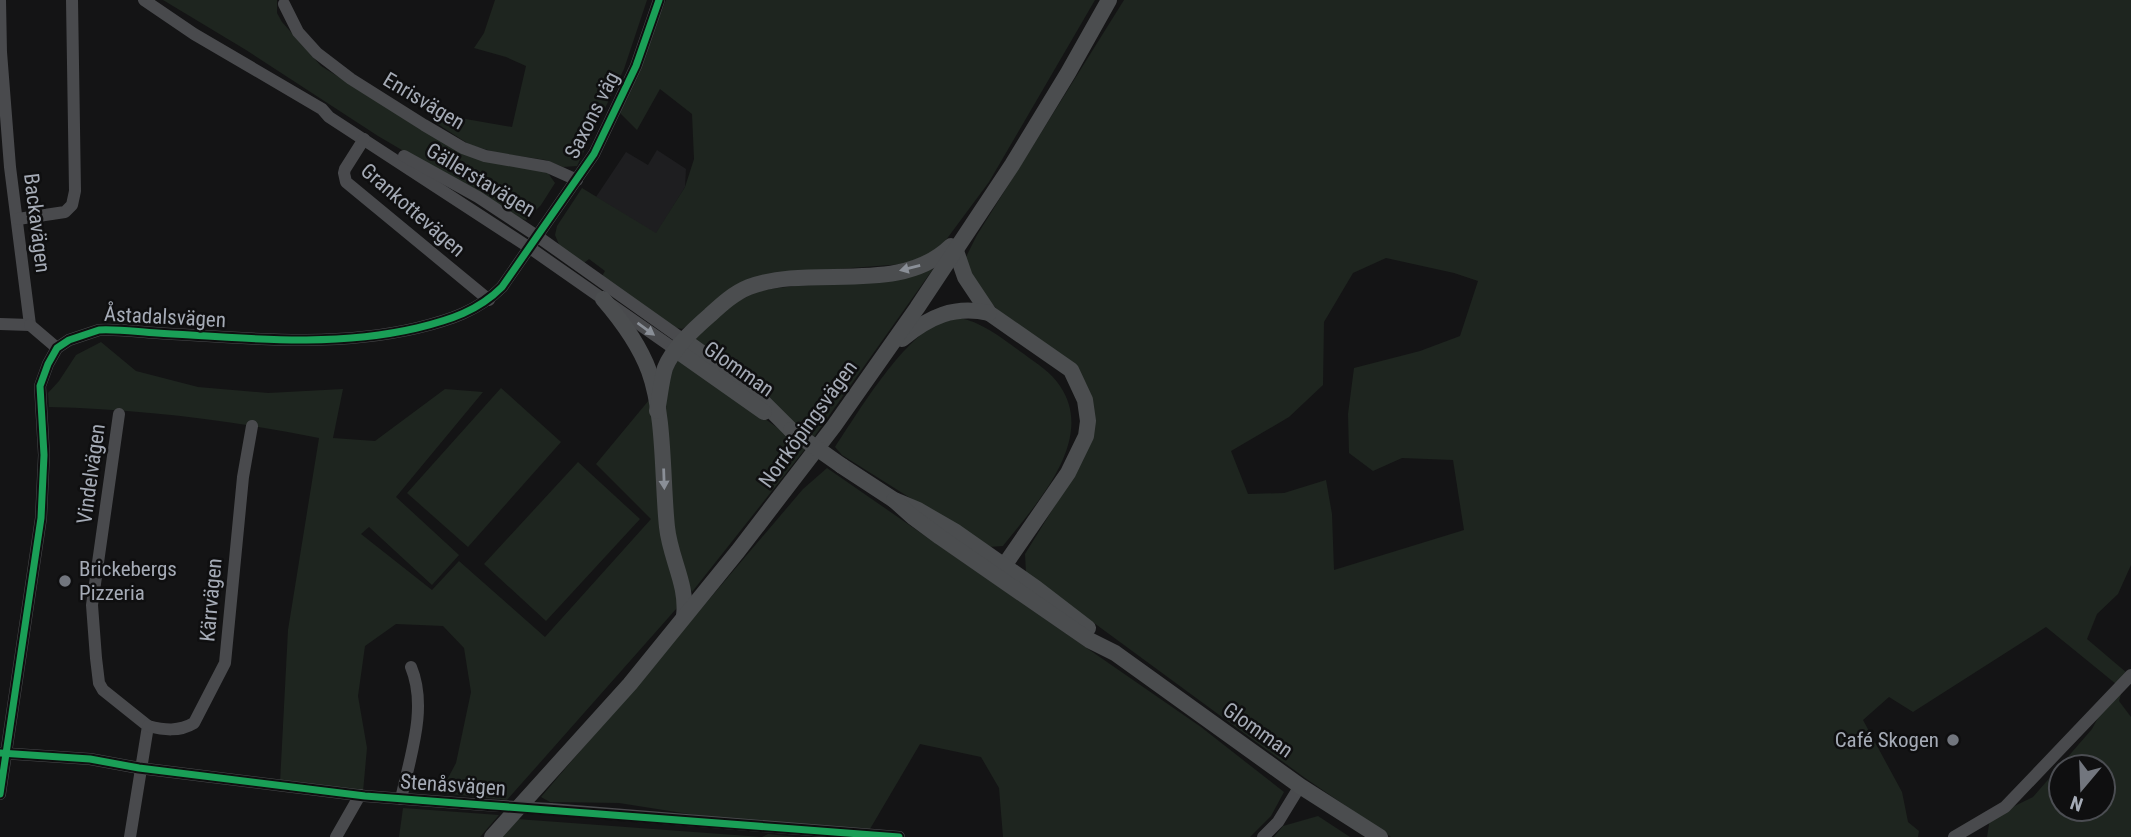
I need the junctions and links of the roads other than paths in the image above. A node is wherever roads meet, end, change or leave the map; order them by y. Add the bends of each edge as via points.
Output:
1 (0, 0) edge
2 (72, 0) edge
3 (144, 0) edge
4 (659, 0) edge
5 (1109, 0) edge
6 (284, 4) dead end
7 (322, 109) junction
8 (364, 139) junction
9 (577, 180) junction
10 (18, 219) junction
11 (966, 232) junction
12 (537, 236) junction
13 (530, 248) junction
14 (956, 248) junction
15 (603, 299) junction
16 (489, 300) junction
17 (989, 313) junction
18 (0, 324) edge
19 (30, 325) junction
20 (680, 345) junction
21 (57, 348) junction
22 (889, 349) junction
23 (657, 411) junction
24 (119, 414) dead end
25 (252, 426) dead end
26 (1000, 570) junction
27 (684, 616) junction
28 (411, 667) dead end
29 (2131, 675) edge
30 (148, 726) junction
31 (3, 753) edge
32 (139, 768) junction
33 (1300, 786) junction
34 (0, 794) edge
35 (360, 795) junction
36 (401, 799) junction
37 (130, 837) edge
38 (336, 837) edge
39 (492, 837) edge
40 (899, 837) edge
41 (1263, 837) edge
42 (1380, 837) edge
43 (1954, 837) edge

1 - 10 street, Backavägen via 10,167
2 - 10 street via 72,205 65,212
3 - 7 street, Gällerstavägen
4 - 9 street, Saxons väg via 624,93
5 - 11 main road, Norrköpingsvägen via 1012,165
6 - 9 street, Enrisvägen via 298,32 317,53 424,125 485,156 548,166
7 - 8 street, Gällerstavägen
7 - 12 street, Gällerstavägen via 333,110
8 - 13 street, Gällerstavägen
8 - 16 street, Grankottevägen via 345,169 346,182
9 - 12 street, Saxons väg
10 - 19 street, Backavägen
11 - 14 main road, Norrköpingsvägen
11 -> 20 main road via 939,258 904,270 772,281 745,289 717,308
12 - 13 street, Saxons väg
12 - 20 street, Gällerstavägen
13 - 15 street, Gällerstavägen
13 - 16 street, Åstadalsvägen
14 - 17 main road via 965,277
14 - 22 main road, Norrköpingsvägen
15 -> 20 street, Gällerstavägen
15 - 23 main road via 641,352
16 - 21 street, Åstadalsvägen via 449,320 373,336 304,340 99,330
17 - 22 main road via 959,310 939,314
17 - 26 main road via 1071,370 1085,400 1088,421 1086,436 1068,473
18 - 19 street
19 - 21 street
20 - 23 main road via 665,369
20 - 26 main road, Glomman, bridge via 758,408 894,500 939,521
21 - 31 street via 40,386 41,518
22 - 27 main road, Norrköpingsvägen via 784,493
23 -> 27 main road via 667,528 684,590
24 - 30 street, Vindelvägen via 92,605 96,658 103,690
25 - 30 street, Kärrvägen via 225,663 194,723 161,730
26 - 33 main road, Glomman via 1068,612 1115,653
27 - 39 main road, Norrköpingsvägen via 630,684
28 - 36 street, Stenåsvägen via 419,700
29 - 43 street via 2005,807
30 - 32 street
31 - 32 street, Stenåsvägen via 90,759
31 - 34 street
32 - 35 street, Stenåsvägen
32 - 37 street
33 - 41 street
33 - 42 main road, Glomman
35 - 36 street, Stenåsvägen
35 - 38 street
36 - 40 street, Stenåsvägen, bridge

